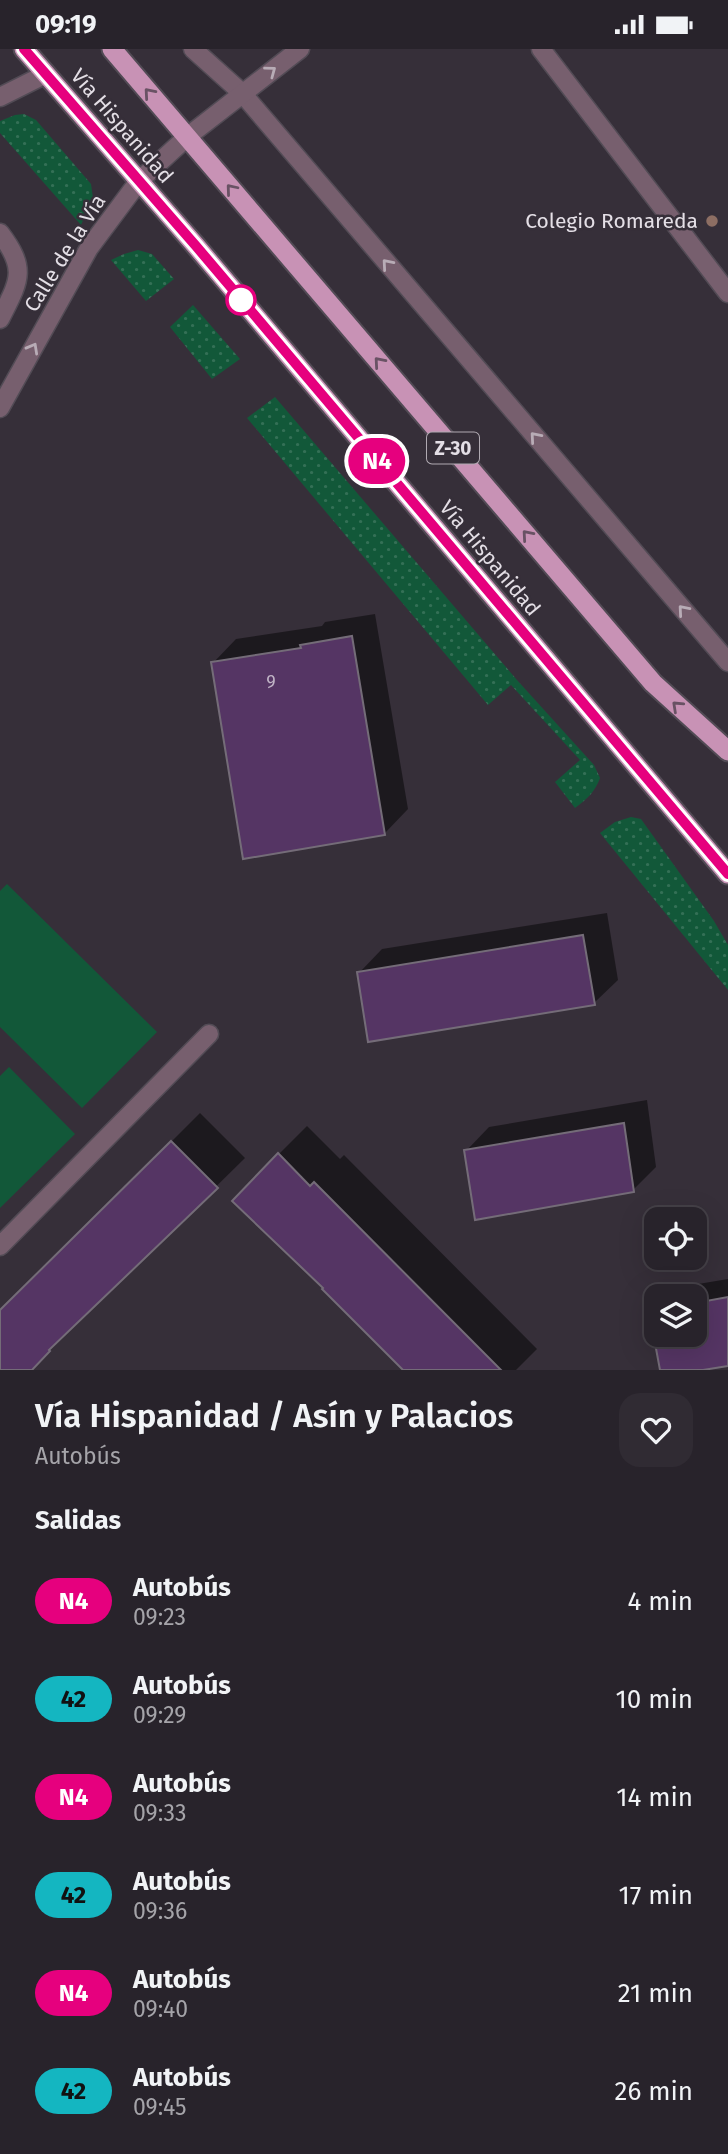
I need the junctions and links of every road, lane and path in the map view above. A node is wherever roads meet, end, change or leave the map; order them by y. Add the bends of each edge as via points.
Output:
1 (24, 49) edge
2 (112, 49) edge
3 (193, 49) edge
4 (300, 49) edge
5 (541, 49) edge
6 (46, 74) junction
7 (242, 93) junction
8 (0, 97) edge
9 (187, 137) junction
10 (139, 181) junction
11 (0, 233) edge
12 (728, 293) edge
13 (0, 319) edge
14 (0, 408) edge
15 (728, 661) edge
16 (728, 751) edge
17 (728, 874) edge
18 (209, 1034) dead end
19 (0, 1246) edge

1 - 6 highway, Vía Hispanidad
9 -> 2 highway, Vía Hispanidad / Z-30
3 - 7 street
7 -> 4 street, Calle de la Vía
5 - 12 street
6 - 8 street
6 - 10 highway, Vía Hispanidad
7 - 9 street, Calle de la Vía
15 -> 7 street
9 - 10 street, Calle de la Vía
16 -> 9 highway, Vía Hispanidad / Z-30 via 653,683
14 -> 10 street, Calle de la Vía via 89,248
10 - 17 highway, Vía Hispanidad
11 - 13 street via 20,269 15,291
18 - 19 street

